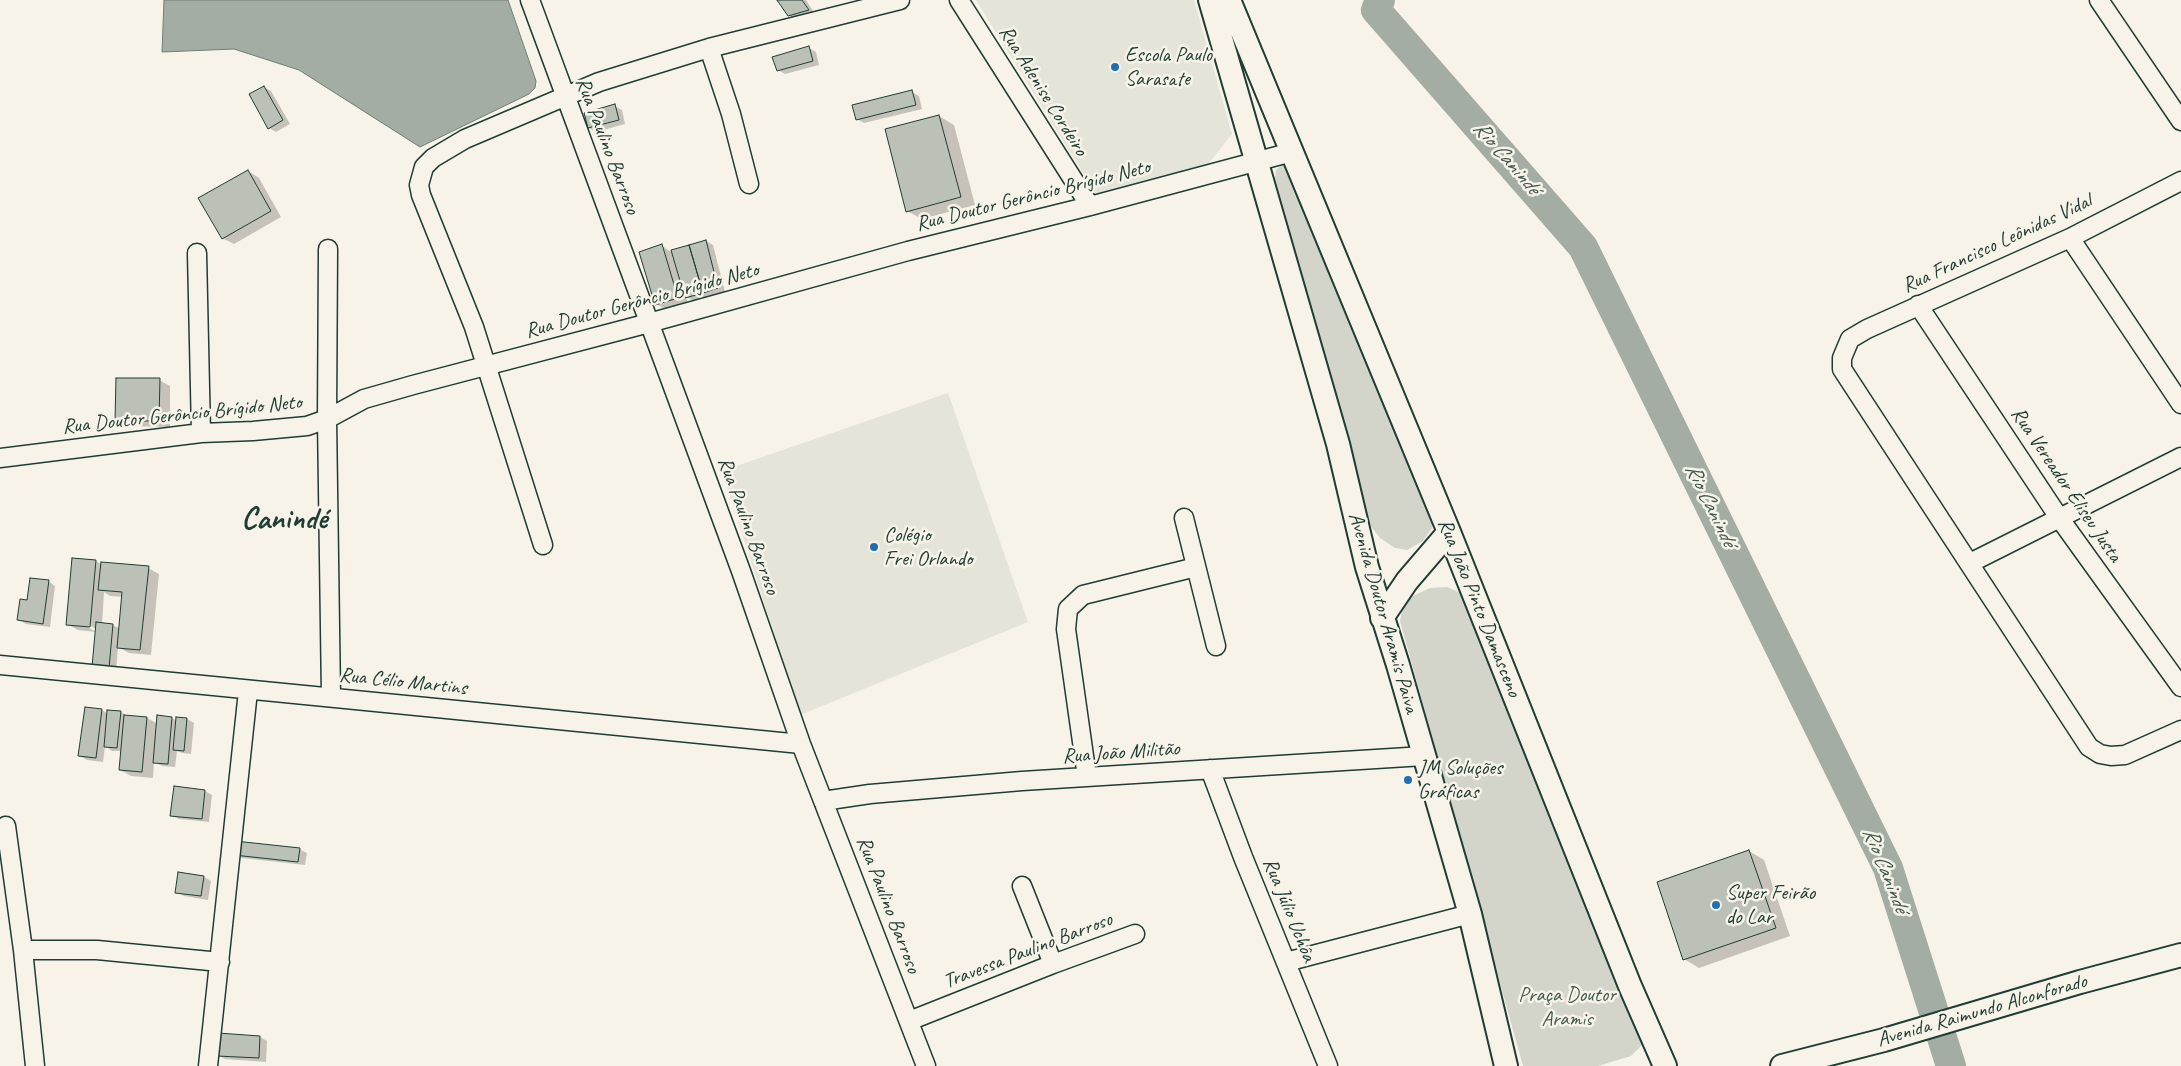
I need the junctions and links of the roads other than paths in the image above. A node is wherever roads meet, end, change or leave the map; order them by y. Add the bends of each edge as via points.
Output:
1 (530, 0) edge
2 (900, 0) edge
3 (959, 0) edge
4 (1210, 0) edge
5 (1229, 0) edge
6 (2099, 0) edge
7 (709, 48) junction
8 (564, 97) junction
9 (2181, 121) edge
10 (1292, 152) junction
11 (1257, 160) junction
12 (2181, 181) edge
13 (748, 184) dead end
14 (1090, 206) junction
15 (2070, 238) junction
16 (328, 249) dead end
17 (197, 253) dead end
18 (1918, 305) junction
19 (649, 323) junction
20 (487, 366) junction
21 (2181, 404) edge
22 (327, 419) junction
23 (201, 433) junction
24 (2181, 457) edge
25 (0, 458) edge
26 (1184, 518) dead end
27 (2060, 518) junction
28 (1450, 532) junction
29 (543, 545) dead end
30 (1970, 563) junction
31 (1196, 567) junction
32 (1382, 618) junction
33 (1216, 646) dead end
34 (0, 665) edge
35 (2181, 687) edge
36 (248, 691) junction
37 (331, 696) junction
38 (2181, 730) edge
39 (801, 744) junction
40 (1424, 756) junction
41 (1210, 769) junction
42 (1087, 777) junction
43 (822, 801) junction
44 (6, 826) dead end
45 (1022, 886) dead end
46 (1470, 914) junction
47 (1136, 934) dead end
48 (23, 950) junction
49 (2181, 955) edge
50 (220, 962) junction
51 (1286, 962) junction
52 (1053, 964) junction
53 (909, 1021) junction
54 (35, 1066) edge
55 (208, 1066) edge
56 (926, 1066) edge
57 (1328, 1066) edge
58 (1506, 1066) edge
59 (1665, 1066) edge
60 (1782, 1066) edge

1 - 8 street, Rua Paulino Barroso
2 - 7 street
3 - 14 street, Rua Adenise Cordeiro
4 - 11 main road, Avenida Doutor Aramis Paiva
5 - 10 main road, Rua João Pinto Damasceno
6 - 9 street
7 - 8 street via 599,82
7 - 13 street via 731,114
8 - 19 street, Rua Paulino Barroso
8 - 20 street via 465,139 432,158 421,175 421,195
10 - 11 street, Rua Doutor Gerôncio Brígido Neto
10 - 28 main road, Rua João Pinto Damasceno
11 - 14 street, Rua Doutor Gerôncio Brígido Neto
11 - 32 main road, Avenida Doutor Aramis Paiva via 1338,444
12 - 15 street, Rua Francisco Leônidas Vidal
14 - 19 street, Rua Doutor Gerôncio Brígido Neto via 908,251
15 - 18 street, Rua Francisco Leônidas Vidal
15 - 21 street
16 - 22 street
17 - 23 street
18 - 27 street, Rua Vereador Eliseu Justa
18 - 30 street, Rua Francisco Leônidas Vidal via 1850,339 1842,358 1842,369
19 - 20 street, Rua Doutor Gerôncio Brígido Neto
19 - 39 street, Rua Paulino Barroso
20 - 22 street, Rua Doutor Gerôncio Brígido Neto via 364,399
20 - 29 street
22 - 23 street, Rua Doutor Gerôncio Brígido Neto via 279,430
22 - 37 street
23 - 25 street, Rua Doutor Gerôncio Brígido Neto
24 - 27 street
26 - 31 street
27 - 30 street
27 - 35 street, Rua Vereador Eliseu Justa
28 - 32 main road via 1407,581
28 - 59 main road, Rua João Pinto Damasceno via 1630,986
30 - 38 street via 2089,747 2100,754 2125,755
31 - 33 street
31 - 42 street via 1082,595 1068,610 1066,629
32 - 40 main road, Avenida Doutor Aramis Paiva
34 - 36 street, Rua Célio Martins
36 - 37 street, Rua Célio Martins
36 - 50 street
37 - 39 street, Rua Célio Martins
39 - 43 street, Rua Paulino Barroso
40 - 41 street, Rua João Militão
40 - 46 main road, Avenida Doutor Aramis Paiva
41 - 42 street, Rua João Militão
41 - 51 street, Rua Júlio Uchôa
42 - 43 street, Rua João Militão via 870,794
43 - 53 street, Rua Paulino Barroso
44 - 48 street
45 - 52 street
46 - 51 street
46 - 58 main road, Avenida Doutor Aramis Paiva
47 - 52 street, Travessa Paulino Barroso
48 - 50 street via 97,950
48 - 54 street
49 - 60 main road, Avenida Raimundo Alconforado
50 - 55 street
51 - 57 street, Rua Júlio Uchôa
52 - 53 street, Travessa Paulino Barroso
53 - 56 street, Rua Paulino Barroso

